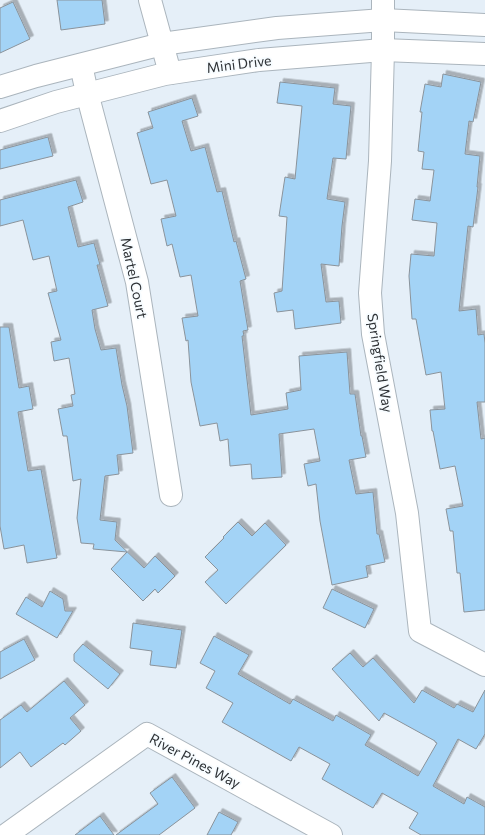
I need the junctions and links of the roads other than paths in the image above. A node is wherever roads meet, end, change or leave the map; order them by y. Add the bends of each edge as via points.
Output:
1 (150, 0) edge
2 (383, 10) edge
3 (485, 25) edge
4 (162, 44) junction
5 (383, 50) junction
6 (485, 54) edge
7 (81, 64) junction
8 (170, 73) junction
9 (0, 87) edge
10 (87, 94) junction
11 (0, 121) edge
12 (171, 495) dead end
13 (485, 665) edge
14 (6, 835) edge
15 (331, 835) edge

1 - 4 street
2 - 3 street
2 - 4 street
2 - 5 street, Springfield Way
4 - 7 street
4 - 8 street
5 - 6 street, Mini Drive
5 - 8 street, Mini Drive via 259,60
5 - 13 street, Springfield Way via 380,161 370,294 373,334 407,513 420,631
7 - 9 street
7 - 10 street, Martel Court
8 - 10 street, Mini Drive
10 - 11 street, Mini Drive
10 - 12 street, Martel Court via 137,282
14 - 15 street, River Pines Way via 146,734

